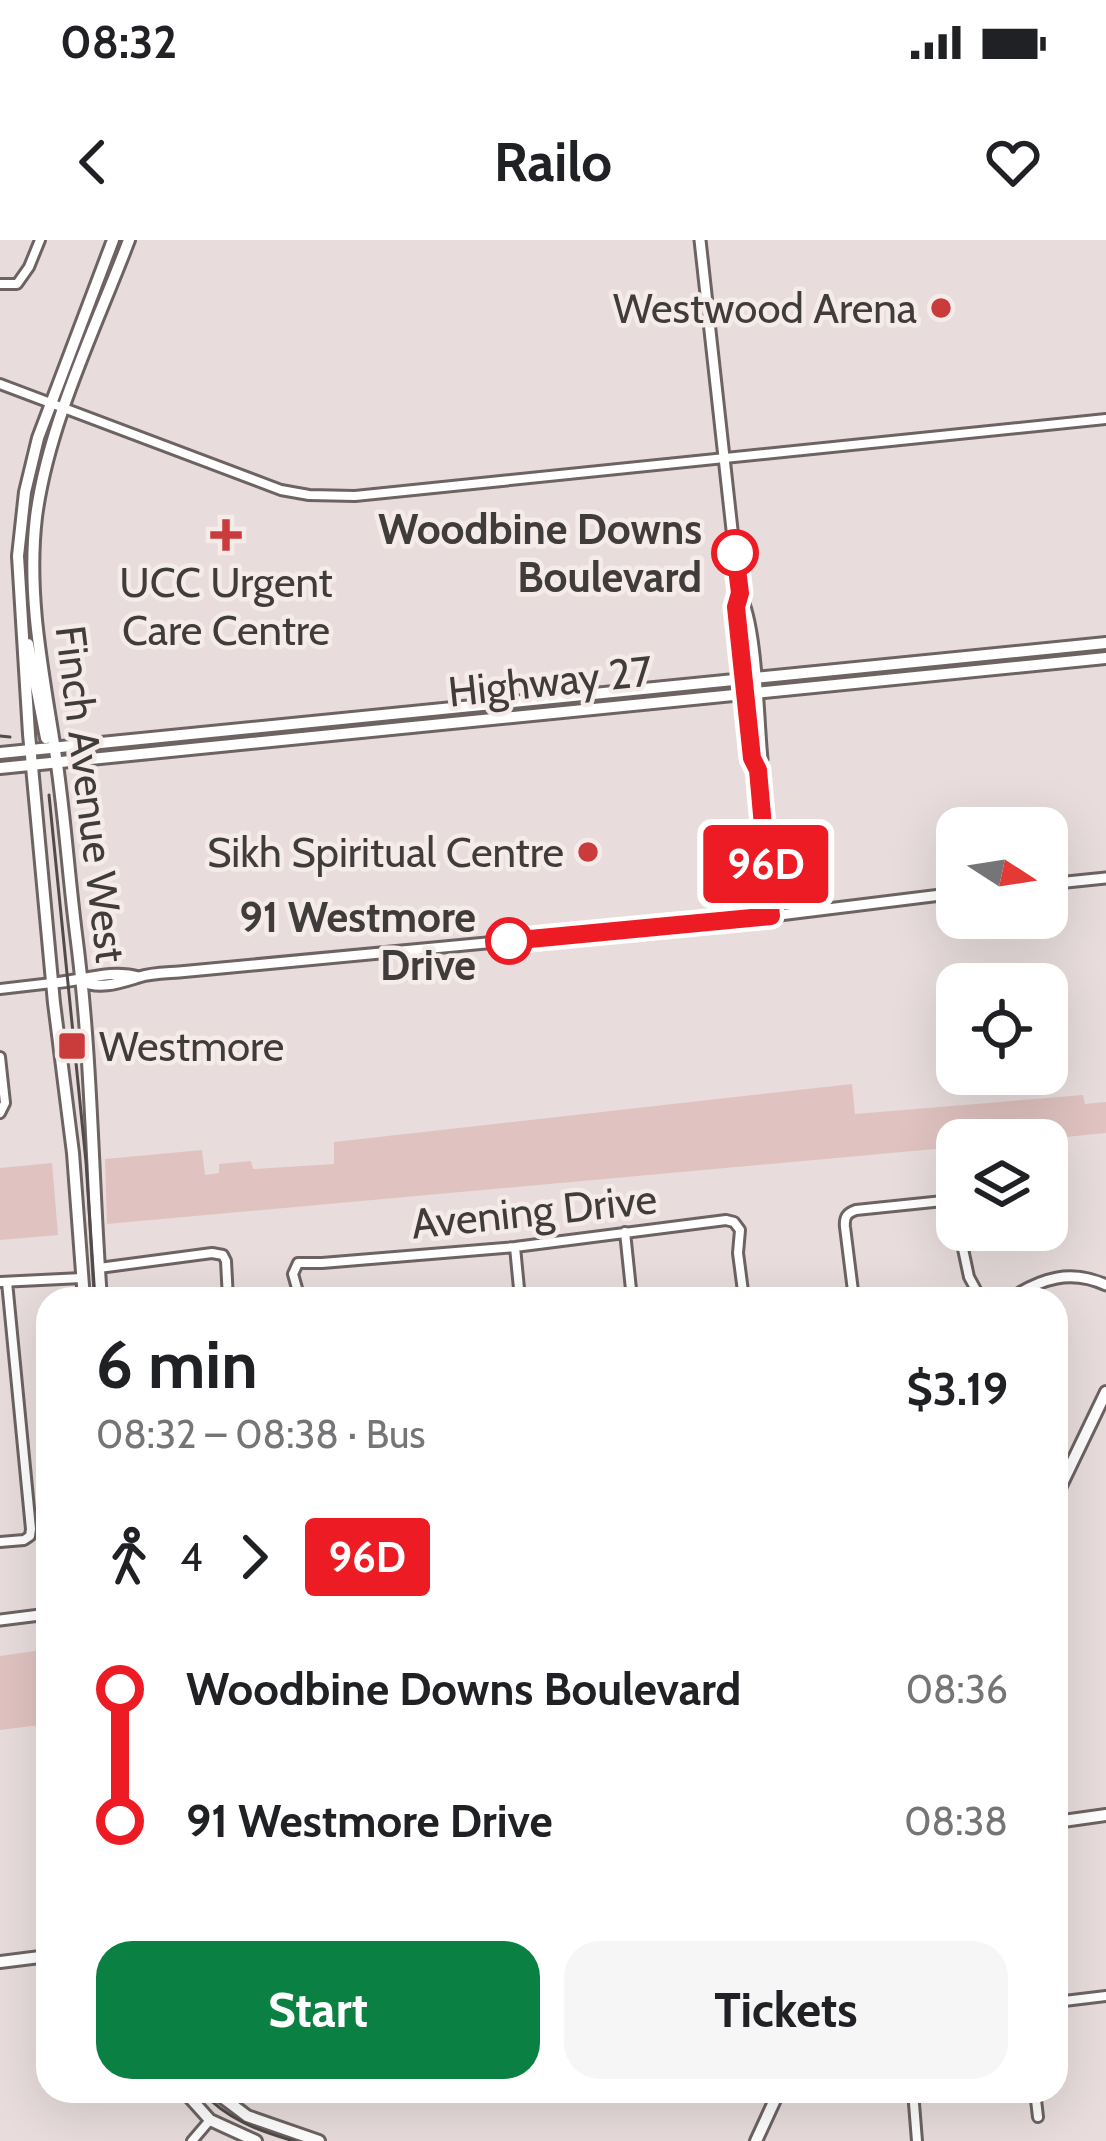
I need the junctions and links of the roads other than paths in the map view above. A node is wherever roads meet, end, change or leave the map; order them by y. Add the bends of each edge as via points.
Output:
1 (40, 240) edge
2 (113, 240) edge
3 (130, 240) edge
4 (700, 240) edge
5 (0, 284) edge
6 (0, 384) edge
7 (50, 403) junction
8 (64, 408) junction
9 (1106, 418) edge
10 (725, 458) junction
11 (18, 556) junction
12 (32, 559) junction
13 (20, 612) junction
14 (1106, 644) edge
15 (1106, 658) edge
16 (750, 678) junction
17 (750, 694) junction
18 (51, 748) junction
19 (30, 750) junction
20 (0, 754) edge
21 (53, 764) junction
22 (33, 765) junction
23 (0, 768) edge
24 (1106, 878) edge
25 (1068, 882) edge
26 (936, 896) edge
27 (771, 916) junction
28 (80, 981) junction
29 (53, 983) junction
30 (0, 989) edge
31 (0, 1057) edge
32 (0, 1113) edge
33 (936, 1202) edge
34 (625, 1232) junction
35 (515, 1246) junction
36 (963, 1251) edge
37 (99, 1268) junction
38 (82, 1278) junction
39 (3, 1282) edge
40 (1106, 1285) edge
41 (83, 1287) edge
42 (100, 1287) edge
43 (227, 1287) edge
44 (297, 1287) edge
45 (519, 1287) edge
46 (631, 1287) edge
47 (743, 1287) edge
48 (852, 1287) edge
49 (974, 1287) edge
50 (1029, 1287) edge
51 (1106, 1392) edge
52 (1068, 1471) edge
53 (0, 1542) edge
54 (36, 1616) edge
55 (0, 1620) edge
56 (1106, 1815) edge
57 (1068, 1820) edge
58 (36, 1958) edge
59 (0, 1962) edge
60 (1106, 1996) edge
61 (1068, 2001) edge
62 (195, 2103) edge
63 (230, 2103) edge
64 (773, 2103) edge
65 (914, 2103) edge
66 (1036, 2103) edge
67 (1038, 2116) dead end
68 (210, 2120) junction
69 (192, 2141) edge
70 (256, 2141) edge
71 (319, 2141) edge
72 (756, 2141) edge
73 (917, 2141) edge

1 - 5 street via 24,277
2 - 7 main road, Finch Avenue West
3 - 8 main road, Finch Avenue West
4 - 10 street
6 - 7 street
7 - 8 street
7 - 11 main road, Finch Avenue West
8 - 10 street via 309,495
8 - 12 main road, Finch Avenue West via 39,495
9 - 10 street
10 - 16 street
11 - 12 main road
11 - 13 main road, Finch Avenue West
12 - 18 main road, Finch Avenue West
13 - 18 main road, Finch Avenue West
13 - 19 main road, Finch Avenue West
14 - 16 main road, Highway 27
15 - 17 main road, Highway 27
16 - 17 street
16 - 18 main road, Highway 27
17 - 21 main road, Highway 27
17 - 27 street
18 - 19 main road, Highway 27
18 - 21 main road, Finch Avenue West
19 - 20 main road, Highway 27
19 - 22 main road, Finch Avenue West
21 - 22 main road, Highway 27
21 - 28 main road, Finch Avenue West
22 - 23 main road, Highway 27
22 - 29 main road, Finch Avenue West
24 - 25 street
26 - 27 street
27 - 28 street
28 - 29 street
28 - 37 main road, Finch Avenue West
29 - 30 street
29 - 38 main road, Finch Avenue West
31 - 32 street
33 - 48 street via 848,1213
34 - 35 street, Avening Drive
34 - 46 street
34 - 47 street, Avening Drive via 734,1222
35 - 44 street, Avening Drive via 304,1261 293,1274
35 - 45 street
36 - 49 street
37 - 42 main road, Finch Avenue West
37 - 43 street via 212,1253 226,1261
38 - 39 street
38 - 41 main road, Finch Avenue West
39 - 53 street via 32,1529 24,1540
40 - 50 street via 1061,1276
51 - 52 main road
54 - 55 street
56 - 57 main road
58 - 59 main road
60 - 61 street
62 - 68 main road
63 - 71 main road
64 - 72 main road
65 - 73 street
66 - 67 street
68 - 69 street
68 - 70 main road

